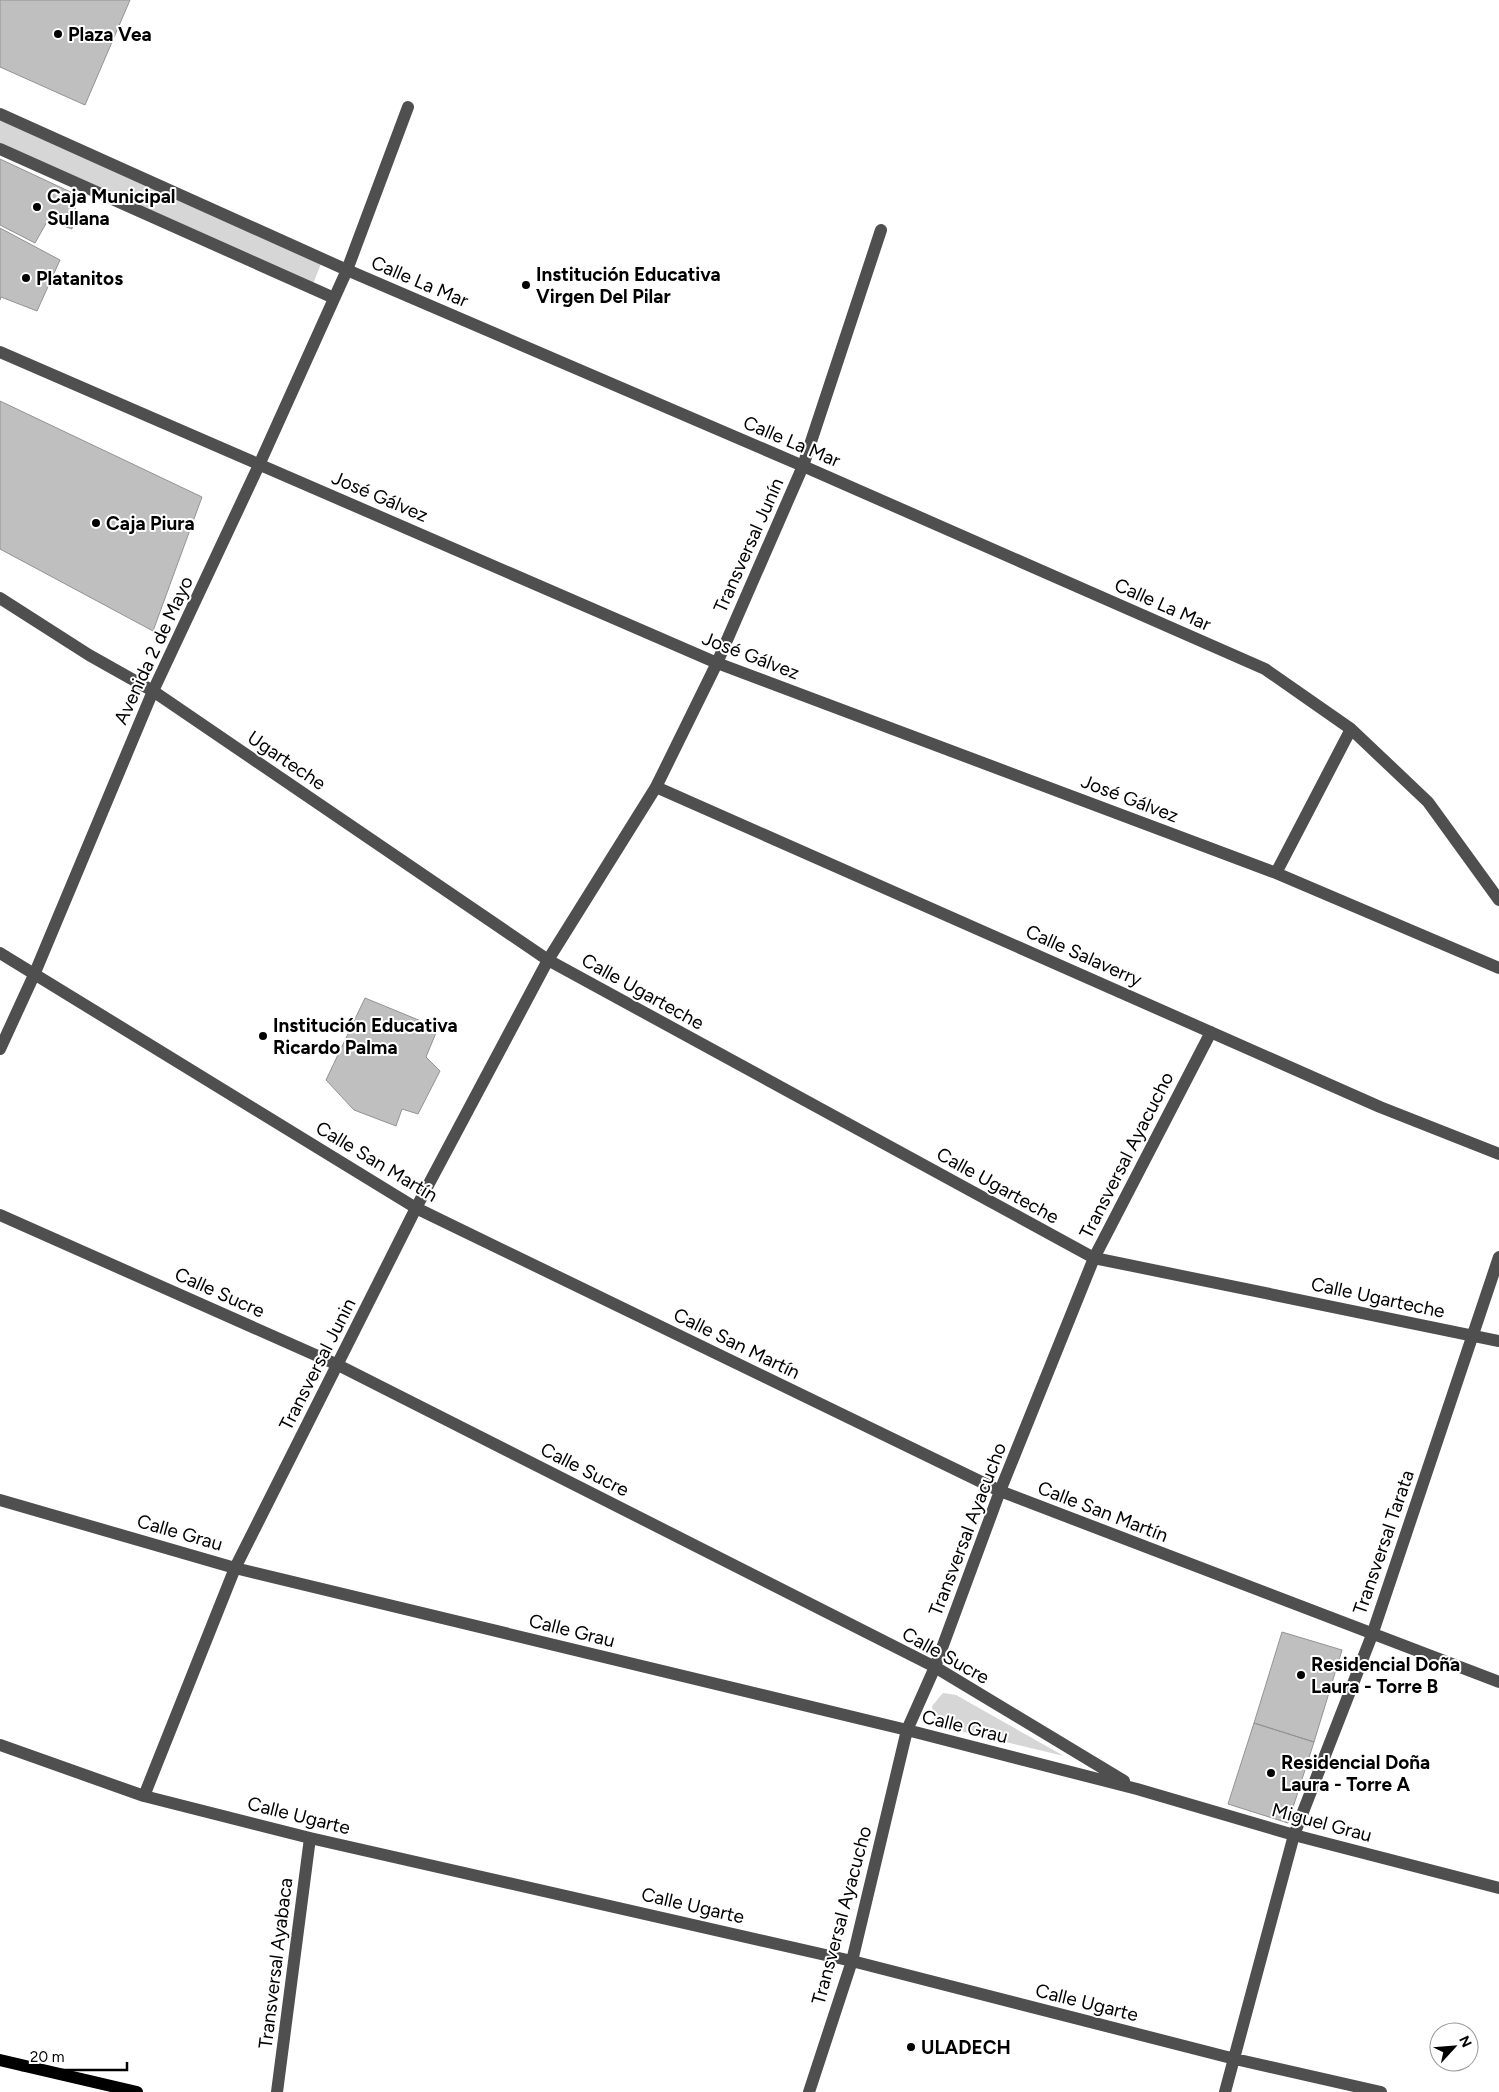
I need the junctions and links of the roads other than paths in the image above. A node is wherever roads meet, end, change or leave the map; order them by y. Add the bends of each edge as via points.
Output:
1 (408, 107) dead end
2 (0, 114) edge
3 (0, 149) edge
4 (881, 230) dead end
5 (347, 270) junction
6 (334, 298) junction
7 (0, 352) edge
8 (260, 464) junction
9 (803, 466) junction
10 (0, 598) edge
11 (717, 663) junction
12 (153, 691) junction
13 (1351, 729) junction
14 (656, 787) junction
15 (1276, 873) junction
16 (1499, 900) edge
17 (0, 953) edge
18 (548, 960) junction
19 (1499, 968) edge
20 (34, 974) junction
21 (1211, 1032) junction
22 (0, 1049) edge
23 (1499, 1154) edge
24 (416, 1208) junction
25 (0, 1215) edge
26 (1499, 1257) edge
27 (1094, 1258) junction
28 (1473, 1336) junction
29 (1499, 1341) edge
30 (338, 1365) junction
31 (1000, 1491) junction
32 (0, 1500) edge
33 (235, 1568) junction
34 (1372, 1634) junction
35 (935, 1668) junction
36 (1499, 1682) edge
37 (907, 1730) junction
38 (0, 1745) edge
39 (1137, 1789) junction
40 (144, 1796) junction
41 (1294, 1835) junction
42 (310, 1838) junction
43 (1499, 1888) edge
44 (852, 1960) junction
45 (1235, 2059) junction
46 (0, 2060) edge
47 (98, 2088) edge
48 (137, 2092) edge
49 (278, 2092) edge
50 (809, 2092) edge
51 (1225, 2092) edge
52 (1381, 2092) edge

1 - 5 street, Avenida 2 de Mayo
2 - 5 street, Calle La Mar
3 - 6 street
4 - 9 street, Transversal Junín
5 - 6 street, Avenida 2 de Mayo
5 - 9 street, Calle La Mar
6 - 8 street, Avenida 2 de Mayo
7 - 8 street, José Gálvez
8 - 11 street, José Gálvez
8 - 12 street, Avenida 2 de Mayo
9 - 11 street, Transversal Junín
9 - 13 street, Calle La Mar via 1265,669
10 - 12 street, Ugarteche
11 - 14 street, Transversal Junín
11 - 15 street, José Gálvez
12 - 18 street, Ugarteche
12 - 20 street, Avenida 2 de Mayo
13 - 15 street
13 - 16 street, Calle La Mar via 1428,802
14 - 18 street, Transversal Junín
14 - 21 street, Calle Salaverry
15 - 19 street, José Gálvez
17 - 20 street, Calle San Martín
18 - 24 street, Transversal Junin
18 - 27 street, Calle Ugarteche
20 - 22 street, Avenida 2 de Mayo
20 - 24 street, Calle San Martín
21 - 23 street, Calle Salaverry via 1380,1107
21 - 27 street, Transversal Ayacucho
24 - 30 street, Transversal Junin
24 - 31 street, Calle San Martín
25 - 30 street, Calle Sucre
26 - 28 street, Transversal Tarata
27 - 28 street, Calle Ugarteche
27 - 31 street, Transversal Ayacucho
28 - 29 street, Calle Ugarteche
28 - 34 street, Transversal Tarata
30 - 33 street, Transversal Junin
30 - 35 street, Calle Sucre
31 - 34 street, Calle San Martín
31 - 35 street, Transversal Ayacucho
32 - 33 street, Calle Grau
33 - 37 street, Calle Grau
33 - 40 street, Transversal Junin
34 - 36 street, Calle San Martín
34 - 41 street, Transversal Tarata
35 - 37 street, Transversal Ayacucho
35 - 39 street, Calle Sucre
37 - 39 street, Calle Grau
37 - 44 street, Transversal Ayacucho
38 - 40 street, Calle Ugarte
39 - 41 street, Miguel Grau
40 - 42 street, Calle Ugarte
41 - 43 street, Miguel Grau
41 - 45 street, Transversal Tarata
42 - 44 street, Calle Ugarte
42 - 49 street, Transversal Ayabaca
44 - 45 street, Calle Ugarte
44 - 50 street, Transversal Ayacucho
45 - 51 street, Transversal Tarata
45 - 52 street, Calle Ugarte
46 - 47 main road
47 - 48 main road

